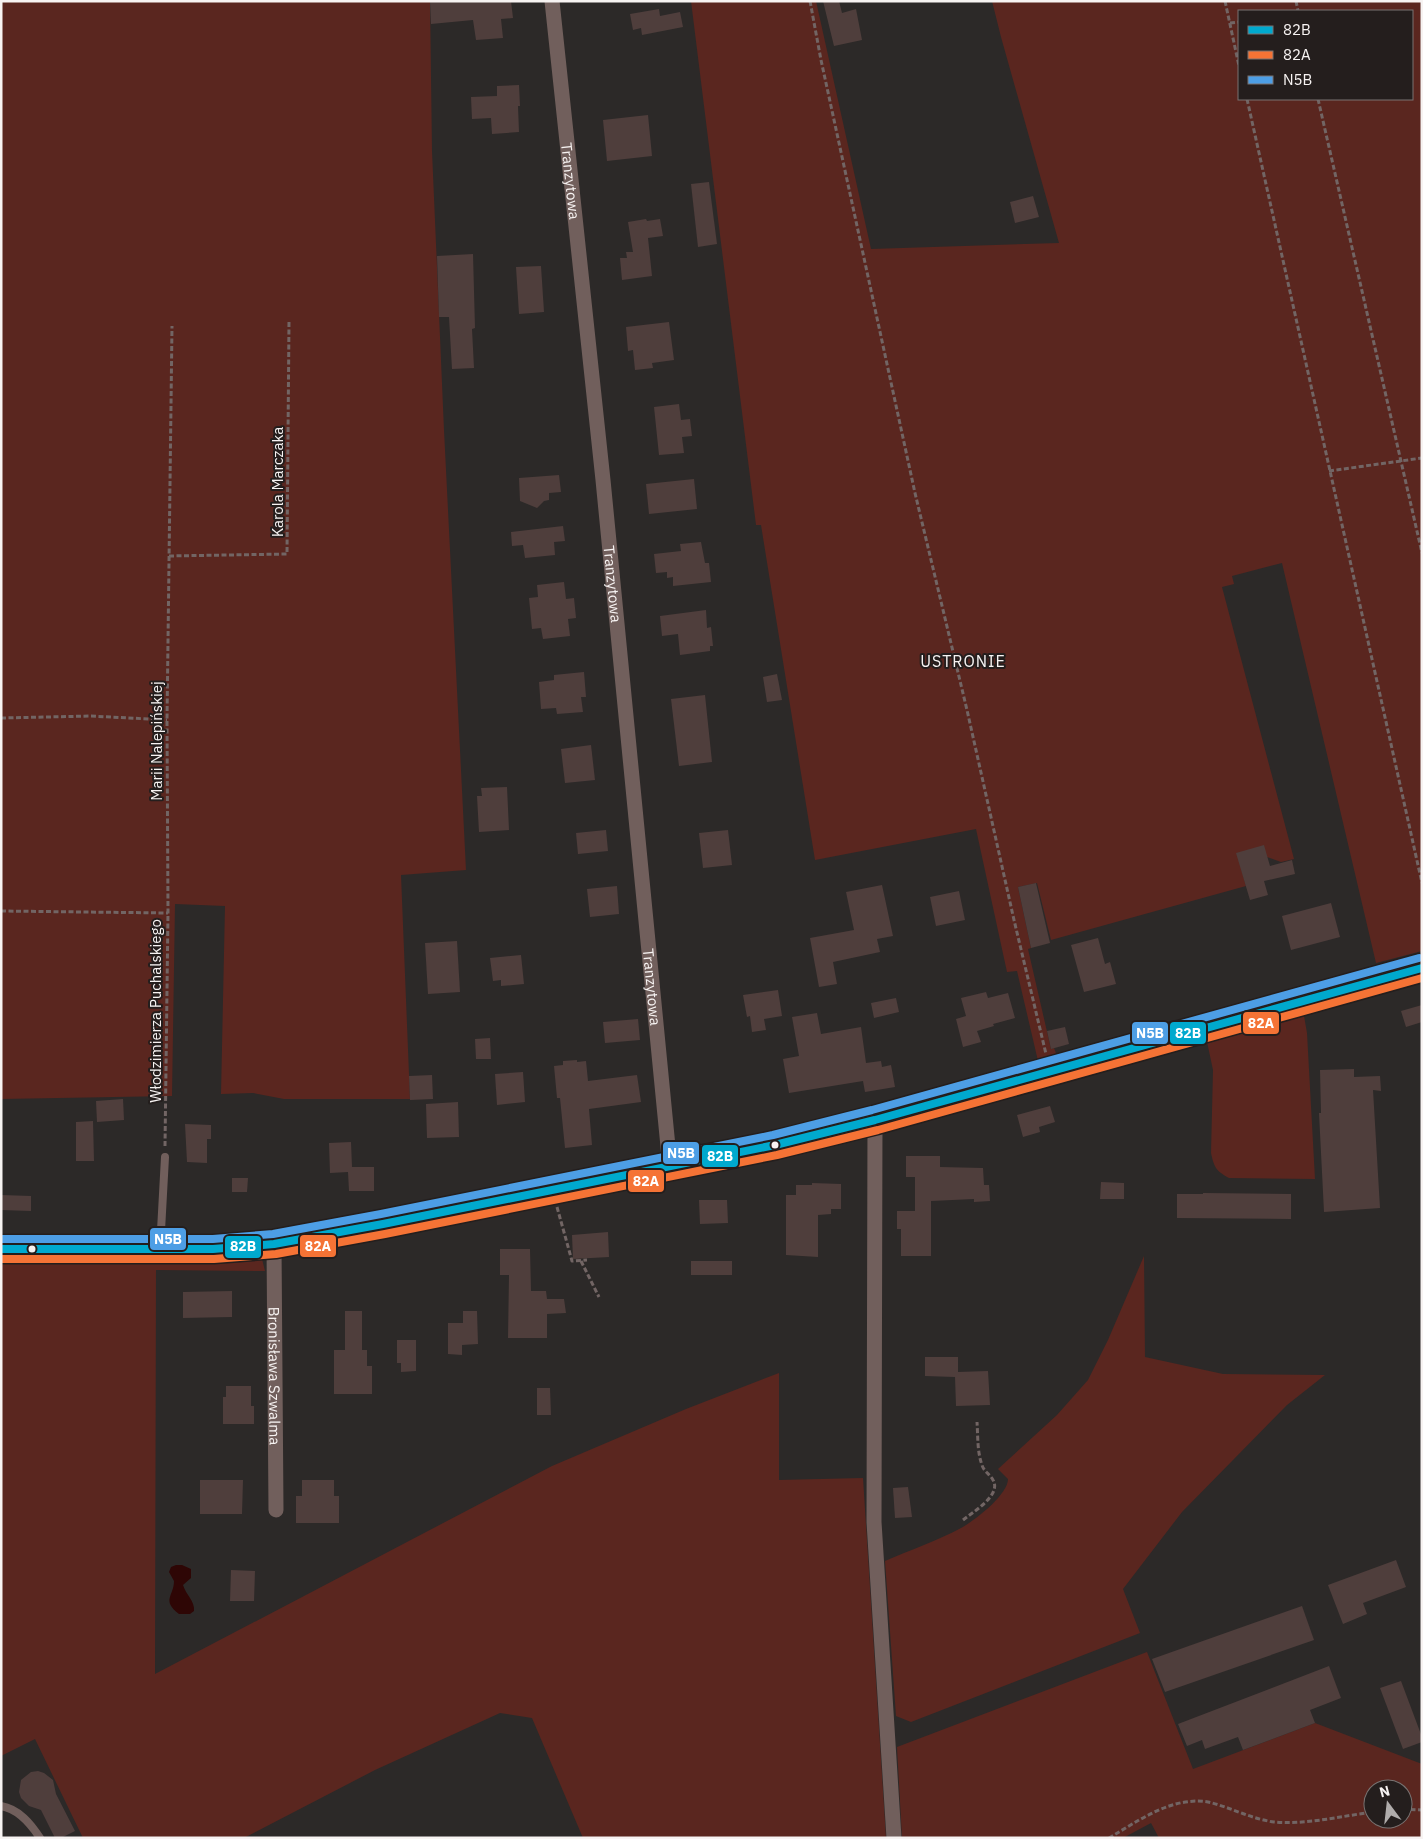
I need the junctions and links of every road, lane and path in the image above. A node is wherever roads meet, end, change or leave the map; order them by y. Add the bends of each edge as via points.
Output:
1 (552, 1) edge
2 (810, 1) edge
3 (1225, 1) edge
4 (1238, 22) edge
5 (1230, 23) junction
6 (1238, 61) edge
7 (1247, 100) edge
8 (1318, 100) edge
9 (289, 321) dead end
10 (172, 326) dead end
11 (1422, 458) edge
12 (1400, 461) junction
13 (1329, 471) junction
14 (1422, 553) edge
15 (169, 556) junction
16 (1, 718) edge
17 (167, 720) junction
18 (1422, 883) edge
19 (1, 911) edge
20 (168, 912) junction
21 (1422, 968) edge
22 (1051, 1071) junction
23 (875, 1120) junction
24 (165, 1147) dead end
25 (165, 1157) dead end
26 (670, 1167) junction
27 (557, 1201) dead end
28 (274, 1244) junction
29 (1, 1248) edge
30 (160, 1249) junction
31 (587, 1260) dead end
32 (581, 1261) junction
33 (599, 1297) dead end
34 (977, 1422) dead end
35 (276, 1510) dead end
36 (963, 1520) dead end
37 (1, 1806) edge
38 (1363, 1813) edge
39 (40, 1838) edge
40 (894, 1838) edge
41 (1109, 1838) edge

1 - 26 street, Tranzytowa
2 - 22 path via 913,484
3 - 5 path
4 - 5 path
5 - 6 path
7 - 13 path
8 - 12 path
9 - 15 path, Karola Marczaka via 287,554
10 - 15 path, Marii Nalepińskiej
11 - 12 path
12 - 13 path
12 - 14 path
13 - 18 path
15 - 17 path, Marii Nalepińskiej
16 - 17 path via 91,716
17 - 20 path, Marii Nalepińskiej
19 - 20 path, Włodzimierza Puchalskiego
20 - 24 path, Marii Nalepińskiej
21 - 22 street
22 - 23 street
23 - 26 street
23 - 40 street via 874,1522
25 - 30 lane
26 - 28 street
27 - 32 path via 572,1262
28 - 30 street
28 - 35 street, Bronisława Szwalma
29 - 30 street
31 - 32 path
32 - 33 path
34 - 36 path via 978,1454 995,1486 986,1502
37 - 39 lane via 30,1822
38 - 41 path via 1273,1822 1196,1801 1159,1809

